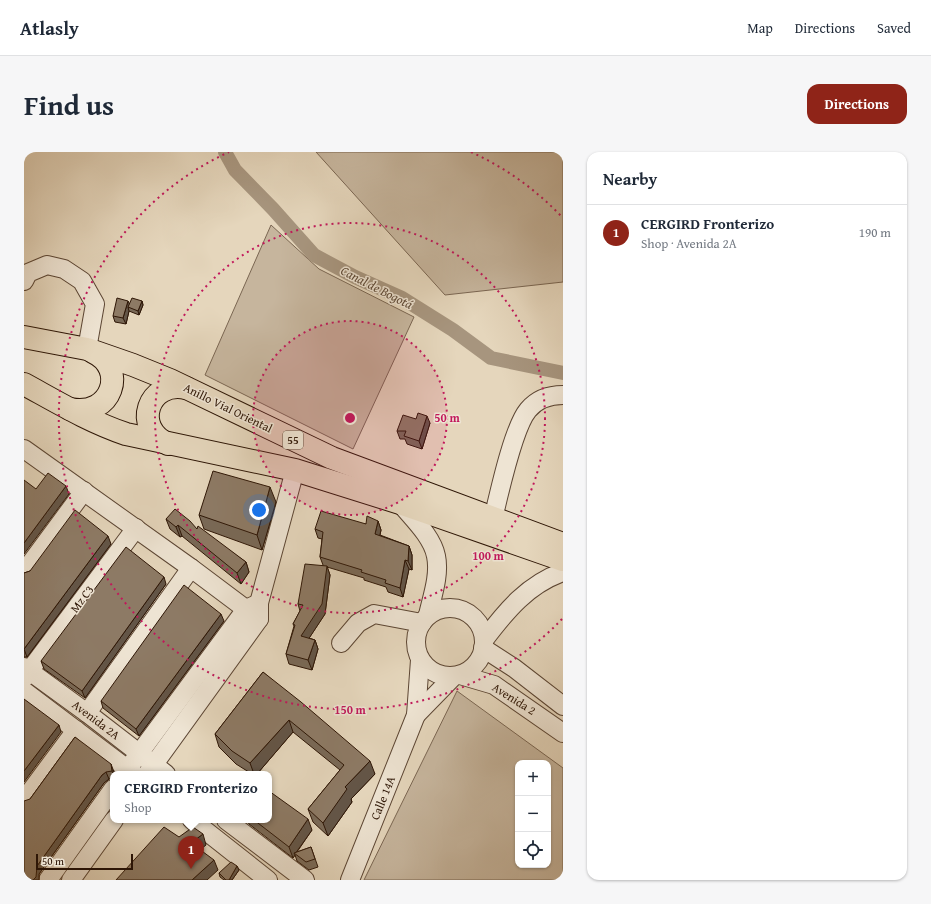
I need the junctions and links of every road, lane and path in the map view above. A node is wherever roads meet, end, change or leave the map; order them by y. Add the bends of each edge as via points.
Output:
1 (24, 281) edge
2 (24, 337) edge
3 (87, 349) junction
4 (24, 384) edge
5 (186, 388) junction
6 (563, 395) edge
7 (67, 408) junction
8 (168, 444) junction
9 (25, 452) edge
10 (295, 470) junction
11 (84, 491) junction
12 (400, 503) junction
13 (493, 519) junction
14 (136, 528) junction
15 (563, 544) edge
16 (563, 560) edge
17 (191, 568) junction
18 (24, 572) edge
19 (563, 572) edge
20 (255, 610) junction
21 (425, 619) junction
22 (341, 643) dead end
23 (484, 644) junction
24 (420, 660) junction
25 (26, 672) edge
26 (457, 676) junction
27 (24, 691) edge
28 (563, 706) edge
29 (87, 713) junction
30 (416, 716) junction
31 (76, 730) junction
32 (563, 732) edge
33 (140, 753) junction
34 (127, 771) edge
35 (129, 771) edge
36 (156, 771) edge
37 (110, 793) edge
38 (24, 800) edge
39 (112, 823) edge
40 (196, 823) edge
41 (233, 825) edge
42 (226, 847) junction
43 (48, 880) edge
44 (71, 880) edge
45 (268, 880) edge
46 (305, 880) edge
47 (350, 880) edge

1 - 3 street via 28,273 47,265 64,269 82,280 95,304
2 - 3 highway, Anillo Vial Oriental / 55
3 - 5 highway, Anillo Vial Oriental / 55 via 133,364
3 - 7 highway via 100,355 109,367 112,382 110,390 102,402 89,410
4 - 7 highway
5 - 8 highway via 173,386 161,391 149,407 149,426 157,438
5 - 13 highway, Anillo Vial Oriental / 55 via 332,458
6 - 13 street via 542,398 527,410 517,432
7 - 8 highway via 115,430
8 - 10 highway
9 - 11 street
10 - 12 highway
10 - 20 street
11 - 14 street
11 - 18 street
12 - 16 highway
12 - 21 street via 430,540 437,556 437,576
13 - 15 highway, Anillo Vial Oriental / 55
14 - 17 street
14 - 25 street, Mz C3
17 - 20 street
17 - 29 street
19 - 23 street via 537,584 520,597 504,613
20 - 33 street
20 - 36 street
21 - 22 street via 374,614 358,623
21 - 23 street via 447,608 468,613 481,629
21 - 24 street via 417,631 416,641
23 - 26 street via 475,664
23 - 28 street, Avenida 2
24 - 26 street via 435,673
24 - 30 street, Calle 14A
25 - 29 street, Avenida 2A
26 - 30 street, Calle 14A
26 - 32 street, Avenida 2 via 494,685
27 - 31 street, Avenida 2A
29 - 33 street, Avenida 2A
30 - 47 street, Calle 14A
31 - 34 street, Avenida 2A
31 - 38 street
33 - 35 street
33 - 36 street, Avenida 2A
37 - 43 street
39 - 44 street
40 - 42 street
41 - 42 street
41 - 46 street
42 - 45 street

